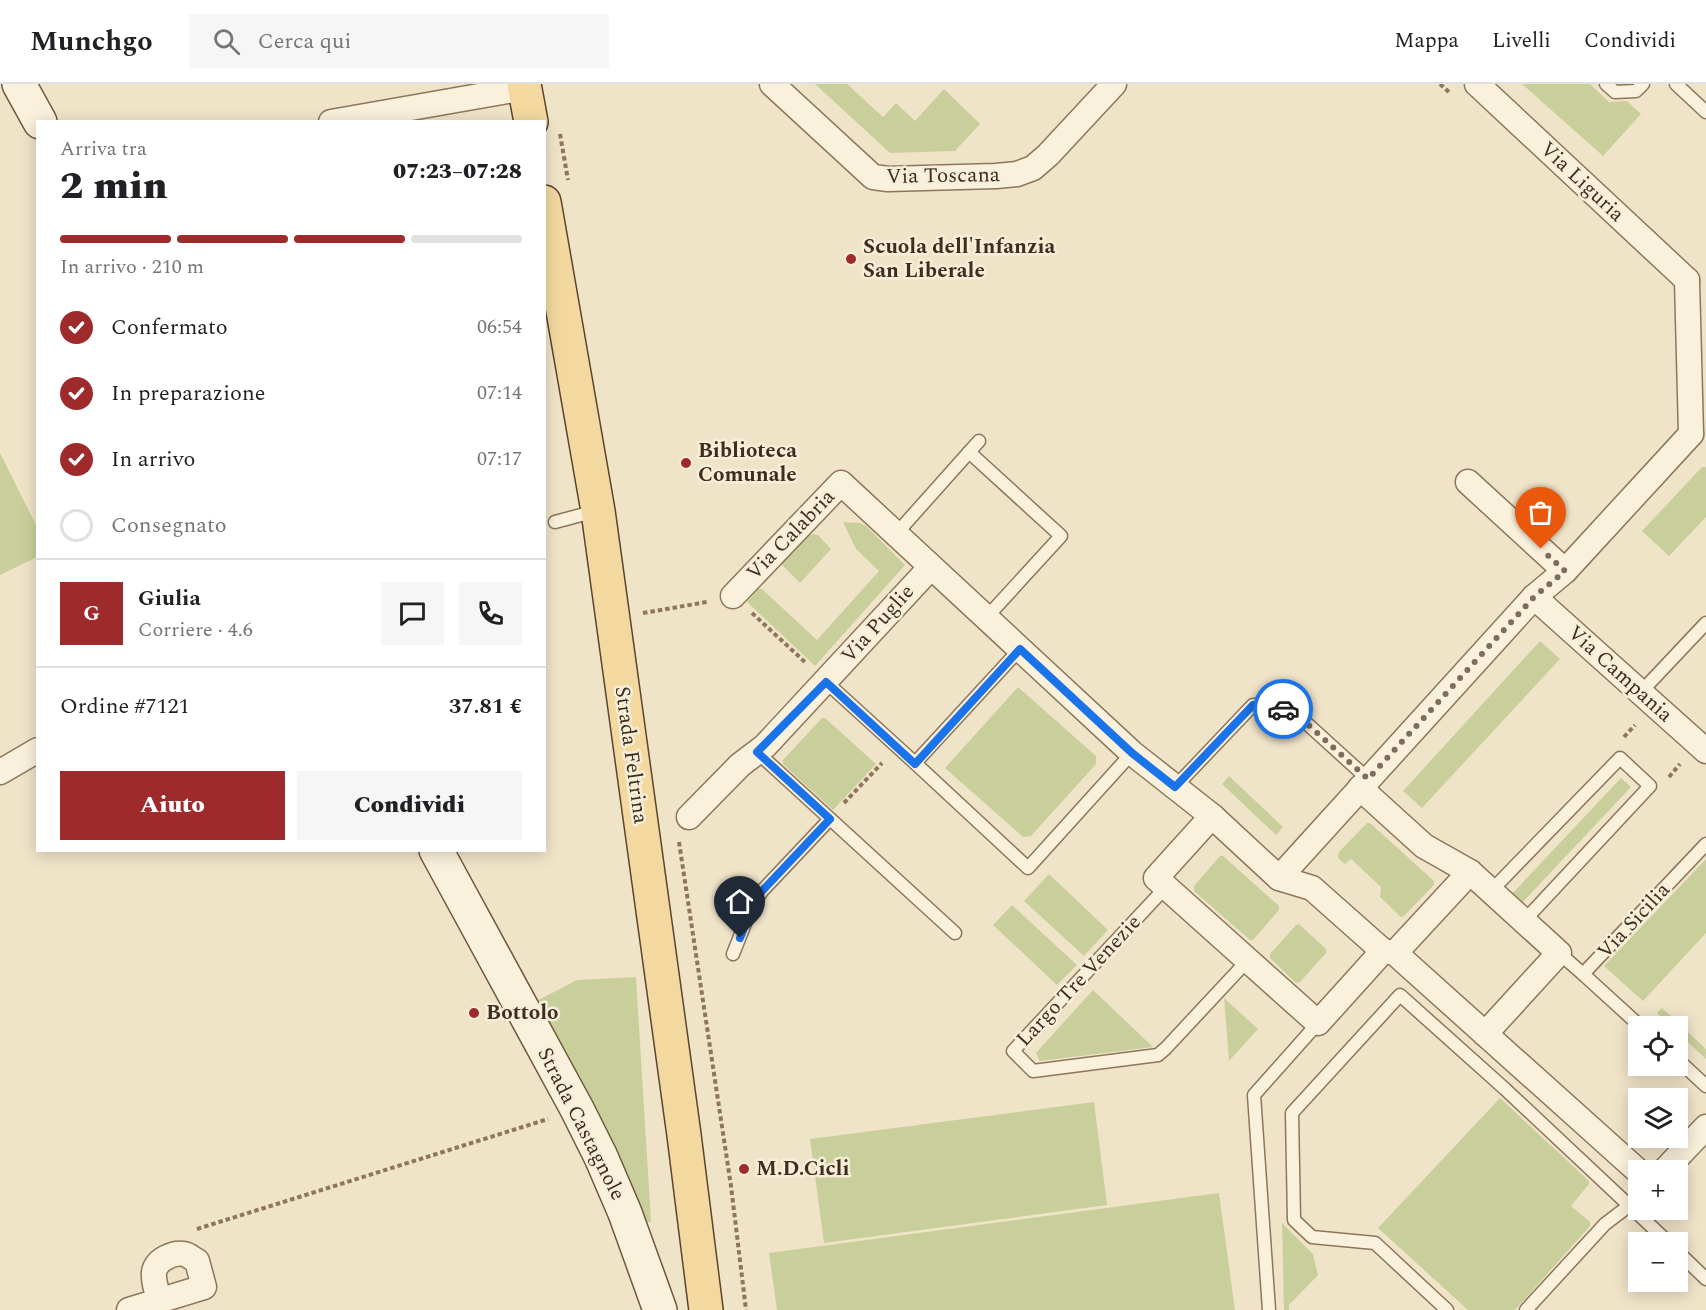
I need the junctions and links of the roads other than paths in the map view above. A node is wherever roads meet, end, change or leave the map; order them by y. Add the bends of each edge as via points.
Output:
1 (20, 84) edge
2 (772, 84) edge
3 (1606, 84) edge
4 (1643, 84) edge
5 (1676, 84) edge
6 (524, 86) edge
7 (1108, 86) edge
8 (1483, 86) edge
9 (1706, 112) edge
10 (39, 120) edge
11 (342, 120) edge
12 (531, 120) edge
13 (546, 213) edge
14 (1696, 279) edge
15 (1698, 433) edge
16 (980, 441) dead end
17 (969, 452) junction
18 (1468, 482) dead end
19 (598, 511) junction
20 (555, 522) dead end
21 (896, 534) junction
22 (931, 567) junction
23 (1565, 571) junction
24 (733, 596) road end
25 (1534, 597) junction
26 (986, 618) junction
27 (1706, 623) edge
28 (1020, 649) junction
29 (826, 682) junction
30 (1641, 692) junction
31 (36, 751) edge
32 (1706, 751) edge
33 (757, 752) junction
34 (1132, 753) junction
35 (915, 764) junction
36 (0, 772) edge
37 (1364, 784) junction
38 (1175, 787) junction
39 (1212, 816) junction
40 (688, 817) dead end
41 (830, 819) junction
42 (1706, 844) edge
43 (437, 852) edge
44 (1470, 872) junction
45 (1279, 878) junction
46 (1166, 886) junction
47 (1491, 891) junction
48 (1524, 921) junction
49 (955, 933) dead end
50 (1389, 952) junction
51 (1559, 953) junction
52 (733, 954) dead end
53 (1248, 960) junction
54 (1583, 974) junction
55 (1629, 1016) edge
56 (1318, 1023) junction
57 (1485, 1034) junction
58 (1688, 1069) edge
59 (1706, 1086) edge
60 (1706, 1127) edge
61 (1675, 1160) edge
62 (1628, 1162) edge
63 (1628, 1197) edge
64 (1628, 1207) edge
65 (1649, 1220) edge
66 (1660, 1232) edge
67 (1688, 1262) edge
68 (1706, 1279) edge
69 (160, 1300) junction
70 (129, 1310) edge
71 (660, 1310) edge
72 (706, 1310) edge
73 (1269, 1310) edge
74 (1447, 1310) edge
75 (1526, 1310) edge

1 - 10 main road
2 - 7 street, Via Toscana via 873,177 888,179 996,176 1034,168
3 - 4 lane via 1615,92 1636,91
5 - 9 lane
6 - 11 street
6 - 12 main road
8 - 14 street, Via Liguria
13 - 19 main road, Strada Feltrina
14 - 15 street
15 - 23 street
16 - 17 lane
17 - 21 lane
17 - 26 lane via 1061,536
18 - 23 street
19 - 20 lane
19 - 72 main road, Strada Feltrina
21 - 22 street, Via Calabria
21 - 24 street, Via Calabria via 841,483
22 - 26 street, Via Calabria
22 - 29 street, Via Puglie
23 - 25 street
25 - 30 street, Via Campania
25 - 37 street
26 - 28 street, Via Calabria
27 - 30 lane
28 - 34 street, Via Calabria
28 - 35 lane
29 - 33 street, Via Puglie
29 - 35 lane, Via Puglie
30 - 32 street, Via Campania
31 - 36 street
33 - 40 street, Via Puglie
33 - 41 lane
34 - 35 lane via 1028,868
34 - 38 street, Via Calabria
37 - 38 lane via 1292,710 1253,705
37 - 44 street, Via Sicilia via 1424,846
37 - 45 street
38 - 39 street, Via Calabria
39 - 45 street
39 - 46 street via 1156,878
41 - 49 lane
41 - 52 lane via 762,891
42 - 54 lane, Via Sicilia
43 - 71 main road, Strada Castagnole via 577,1109 625,1213
44 - 47 street, Via Sicilia
44 - 50 street
45 - 50 street via 1312,888
46 - 53 street
46 - 53 lane, Largo Tre Venezie via 1013,1051 1033,1071 1158,1055
47 - 48 street, Via Sicilia
47 - 48 lane via 1620,758 1650,786
48 - 51 street, Via Sicilia
50 - 56 street
50 - 57 street
51 - 54 lane, Via Sicilia
51 - 57 street
53 - 56 street
54 - 55 lane
56 - 73 lane via 1254,1095
57 - 62 street
58 - 59 lane
60 - 61 street
63 - 74 lane via 1400,995 1292,1113 1294,1220 1312,1237 1375,1243
64 - 75 lane via 1605,1224
65 - 66 lane
67 - 68 lane
69 - 69 street via 204,1287 197,1261 186,1254 173,1254 161,1261 154,1270
69 - 70 street

